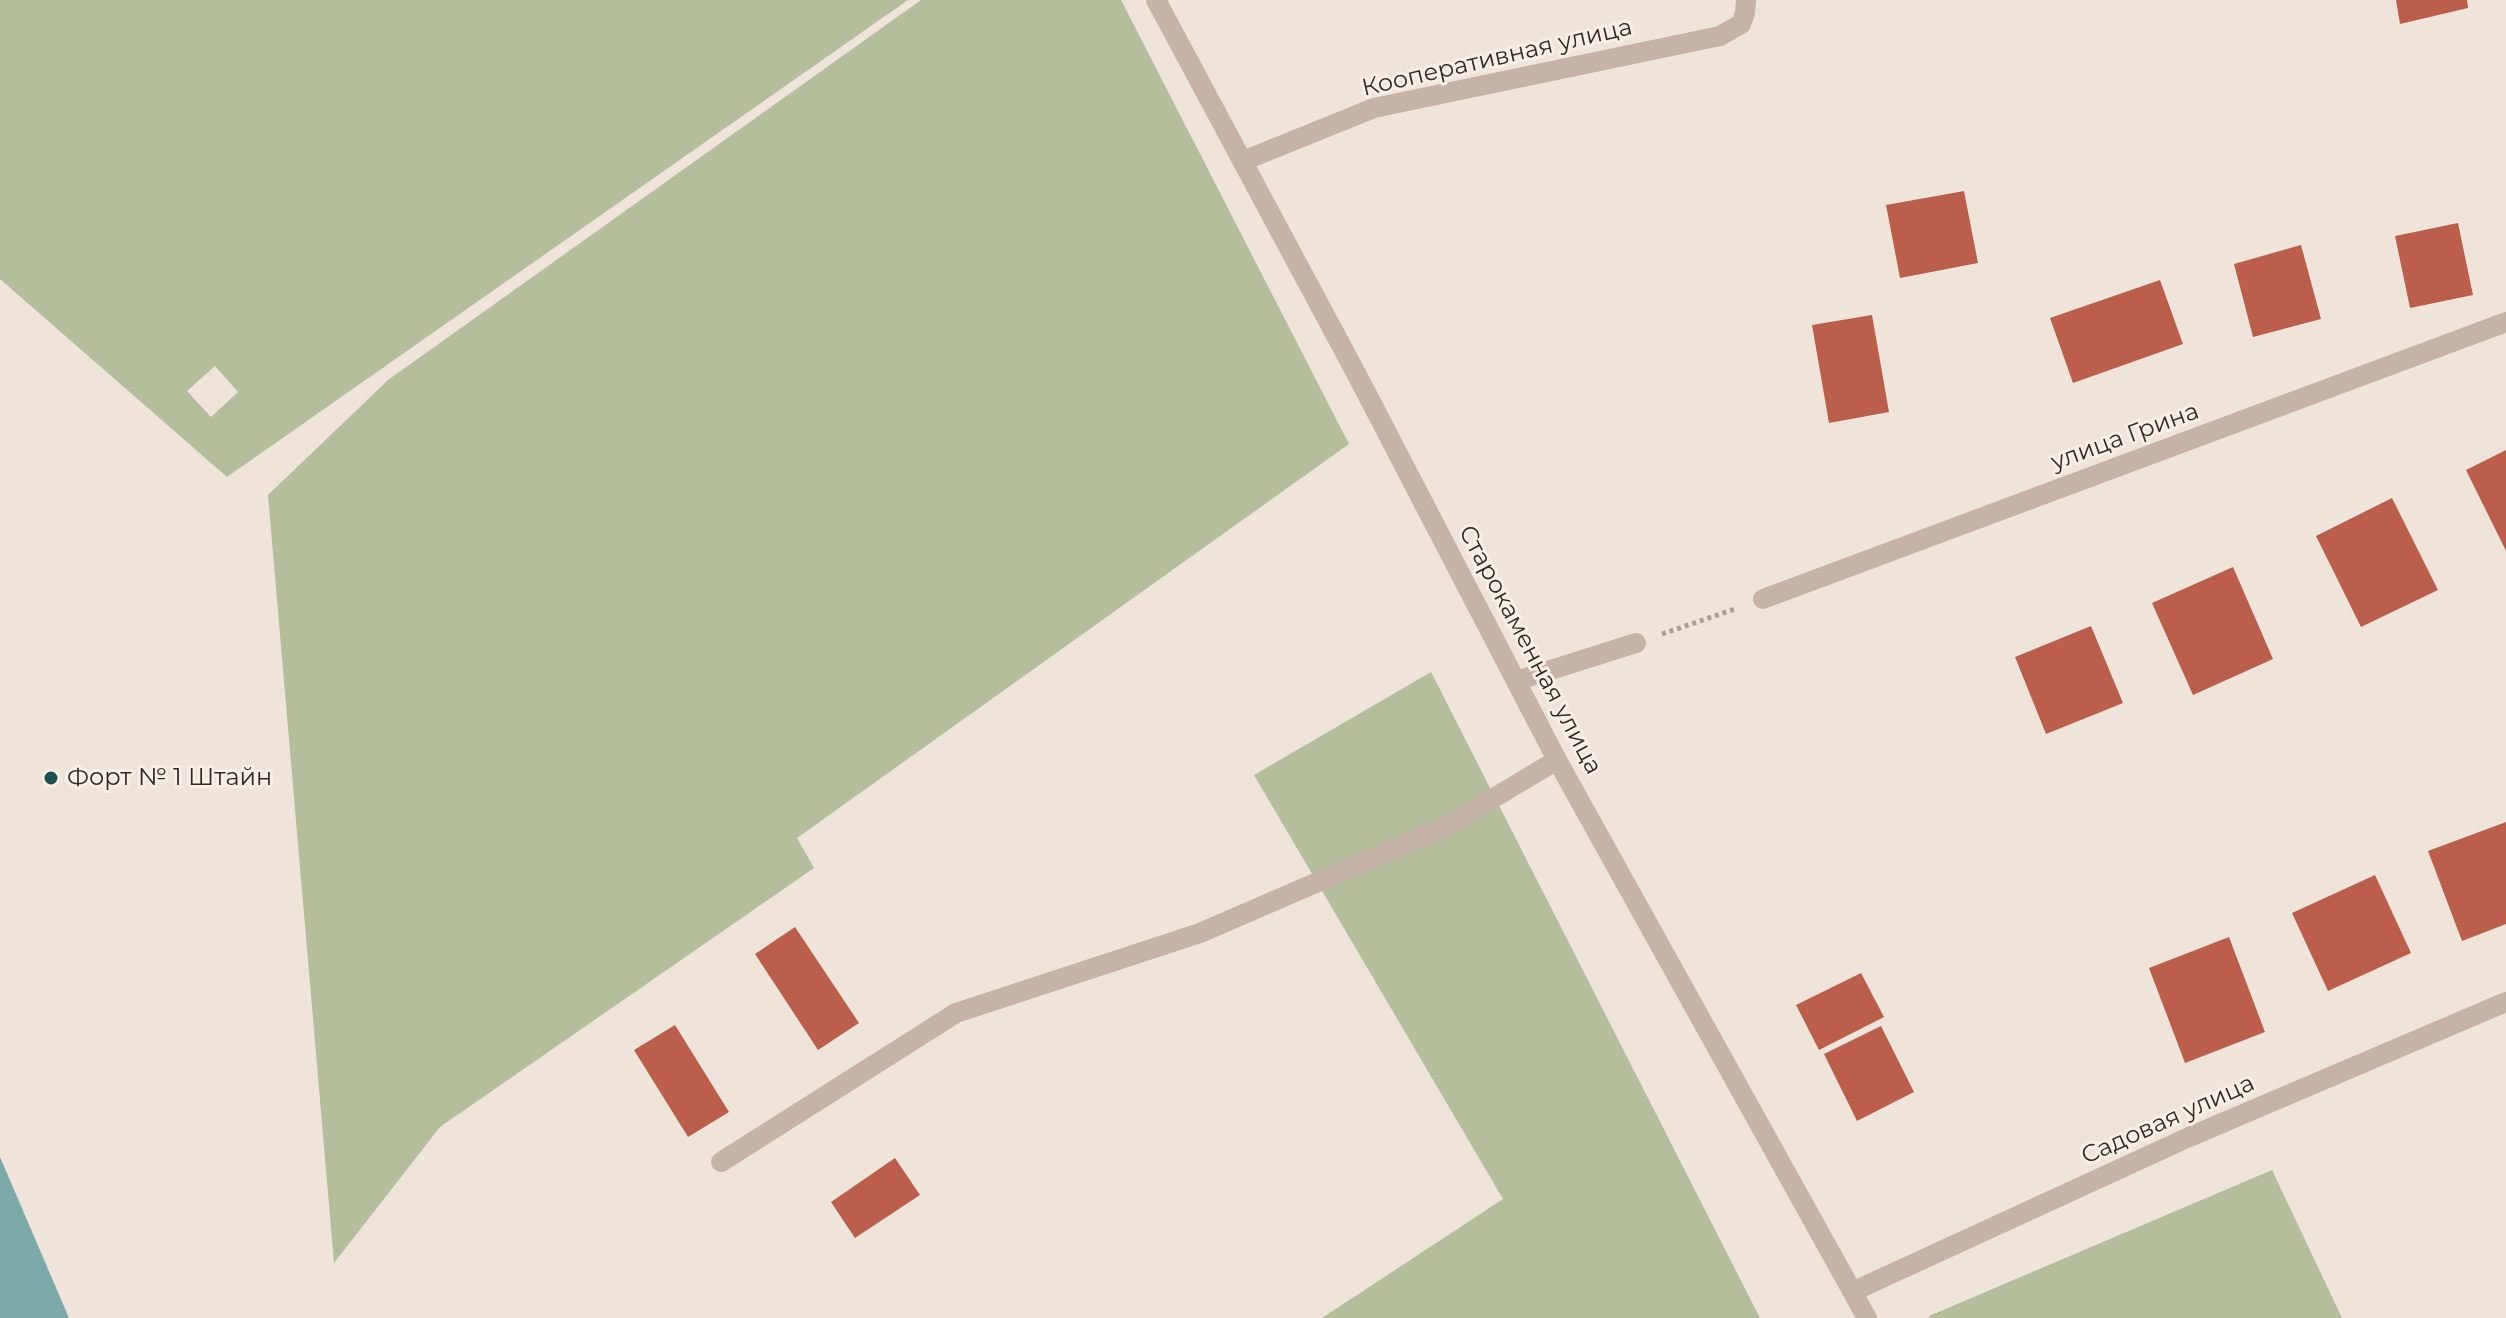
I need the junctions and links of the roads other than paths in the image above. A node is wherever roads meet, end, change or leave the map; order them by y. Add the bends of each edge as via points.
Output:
1 (1156, 0) edge
2 (1746, 0) edge
3 (1243, 161) junction
4 (2506, 322) edge
5 (1763, 599) road end
6 (1636, 643) road end
7 (1516, 681) junction
8 (1557, 760) junction
9 (2506, 1002) edge
10 (721, 1162) dead end
11 (1854, 1291) junction
12 (1867, 1318) edge

1 - 3 street, Старокаменная улица
2 - 3 street, Кооперативная улица via 1741,24 1720,36 1374,108
3 - 7 street, Старокаменная улица
4 - 5 street, улица Грина
6 - 7 street
7 - 8 street, Старокаменная улица
8 - 10 street via 1447,826 1200,933 956,1013
8 - 11 street, Старокаменная улица
9 - 11 street, Садовая улица via 2187,1138
11 - 12 street, Старокаменная улица

